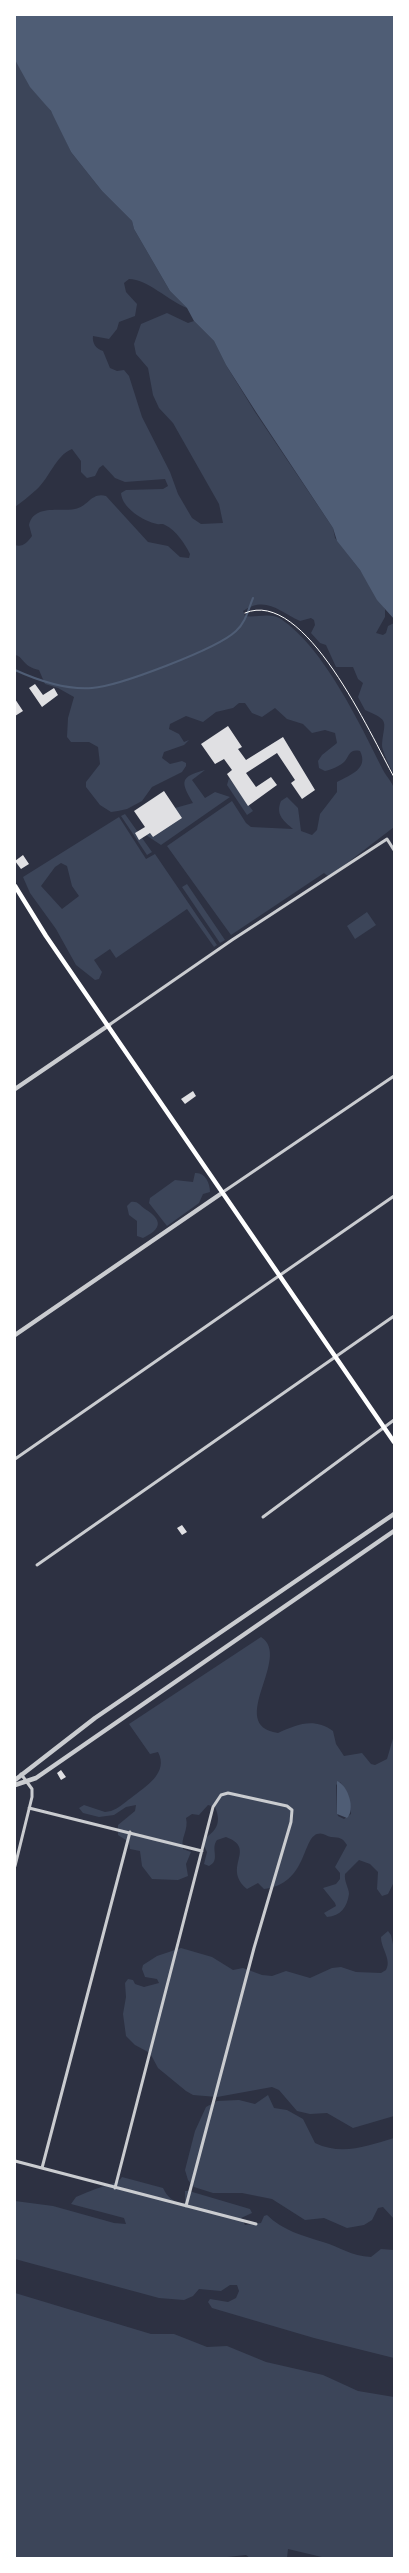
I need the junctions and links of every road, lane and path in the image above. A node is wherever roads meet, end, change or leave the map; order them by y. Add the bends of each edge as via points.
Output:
1 (245, 613) dead end
2 (394, 777) edge
3 (394, 850) edge
4 (15, 886) edge
5 (108, 1025) junction
6 (394, 1076) edge
7 (15, 1090) edge
8 (222, 1193) junction
9 (394, 1196) edge
10 (279, 1276) junction
11 (394, 1316) edge
12 (15, 1335) edge
13 (334, 1357) junction
14 (394, 1420) edge
15 (384, 1427) junction
16 (394, 1442) edge
17 (15, 1458) edge
18 (394, 1514) edge
19 (262, 1517) dead end
20 (394, 1531) edge
21 (37, 1565) dead end
22 (15, 1769) edge
23 (20, 1774) junction
24 (15, 1780) edge
25 (27, 1780) junction
26 (15, 1785) edge
27 (29, 1808) junction
28 (130, 1832) junction
29 (202, 1851) junction
30 (15, 1866) edge
31 (15, 2161) edge
32 (42, 2168) junction
33 (115, 2188) junction
34 (186, 2206) junction
35 (256, 2224) dead end

1 - 2 path via 266,608 298,626 358,707
3 - 5 street via 387,839
4 - 5 main road
5 - 7 street
5 - 8 main road
6 - 8 street
8 - 10 main road
8 - 12 street
9 - 10 street
10 - 13 main road
10 - 17 street
11 - 13 street
13 - 15 main road
13 - 21 street
14 - 15 street
15 - 16 main road
15 - 19 street
18 - 23 street via 96,1718
20 - 25 street via 36,1778
22 - 23 street
23 - 24 street
23 - 25 street
25 - 26 street
25 - 27 street via 32,1789
27 - 28 street
27 - 30 street
28 - 29 street
28 - 32 street
29 - 33 street
29 - 34 street via 213,1807 221,1795 245,1796 292,1810
31 - 32 street
32 - 33 street
33 - 34 street
34 - 35 street

